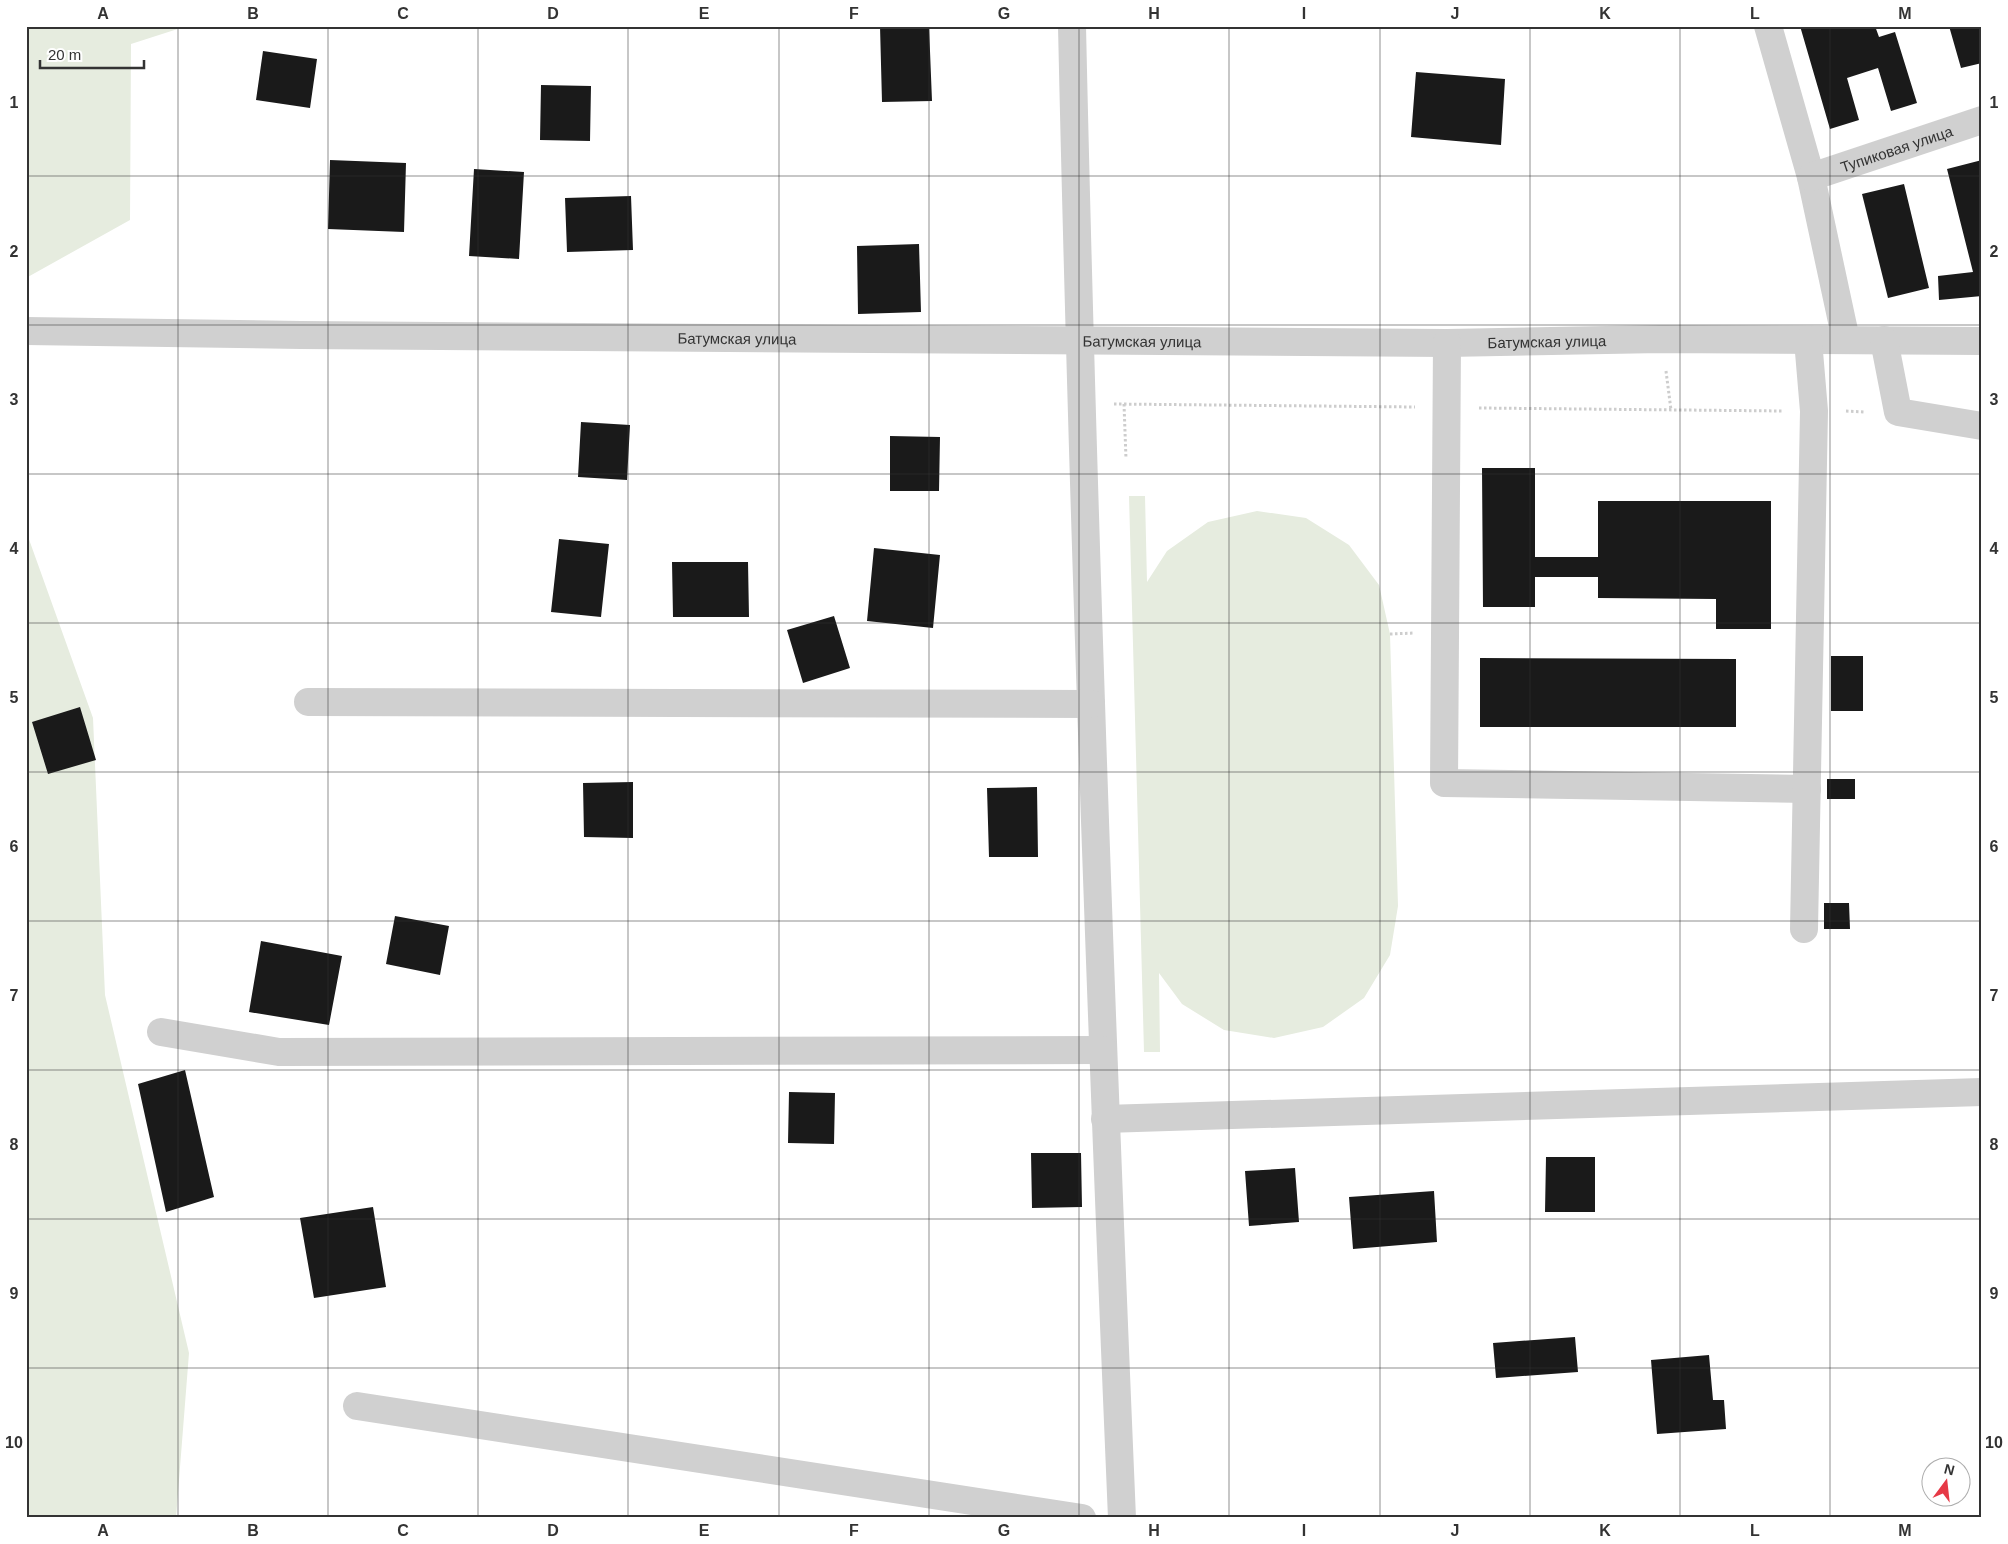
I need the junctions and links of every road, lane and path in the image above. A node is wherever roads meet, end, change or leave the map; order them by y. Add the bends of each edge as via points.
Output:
1 (1072, 26) edge
2 (1768, 26) edge
3 (1982, 120) edge
4 (1811, 177) junction
5 (26, 331) edge
6 (1079, 340) junction
7 (1808, 340) junction
8 (1846, 340) junction
9 (1884, 340) junction
10 (1982, 341) edge
11 (1447, 343) junction
12 (1081, 404) junction
13 (1124, 404) junction
14 (1446, 407) junction
15 (1814, 411) junction
16 (1898, 412) junction
17 (1982, 426) edge
18 (1126, 459) dead end
19 (308, 702) dead end
20 (1091, 704) junction
21 (1807, 789) junction
22 (1804, 929) dead end
23 (161, 1032) dead end
24 (1103, 1050) junction
25 (1982, 1092) edge
26 (1105, 1119) junction
27 (357, 1406) dead end
28 (1044, 1515) edge
29 (1082, 1518) edge
30 (1122, 1518) edge

1 - 6 street
2 - 4 street
3 - 4 street, Тупиковая улица
4 - 8 street
5 - 6 street, Батумская улица
6 - 11 street, Батумская улица
6 - 12 street
7 - 8 street, Батумская улица
7 - 11 street, Батумская улица
7 - 15 street
8 - 9 street, Батумская улица
9 - 10 street, Батумская улица
9 - 16 street
11 - 14 street
12 - 13 path
12 - 20 street
13 - 14 path
13 - 18 path
14 - 15 path
14 - 21 street via 1444,782
15 - 16 path
15 - 21 street
16 - 17 street
19 - 20 street
20 - 24 street
21 - 22 street
23 - 24 street via 279,1052
24 - 26 street
25 - 26 street
26 - 30 street
27 - 28 street
28 - 29 street

